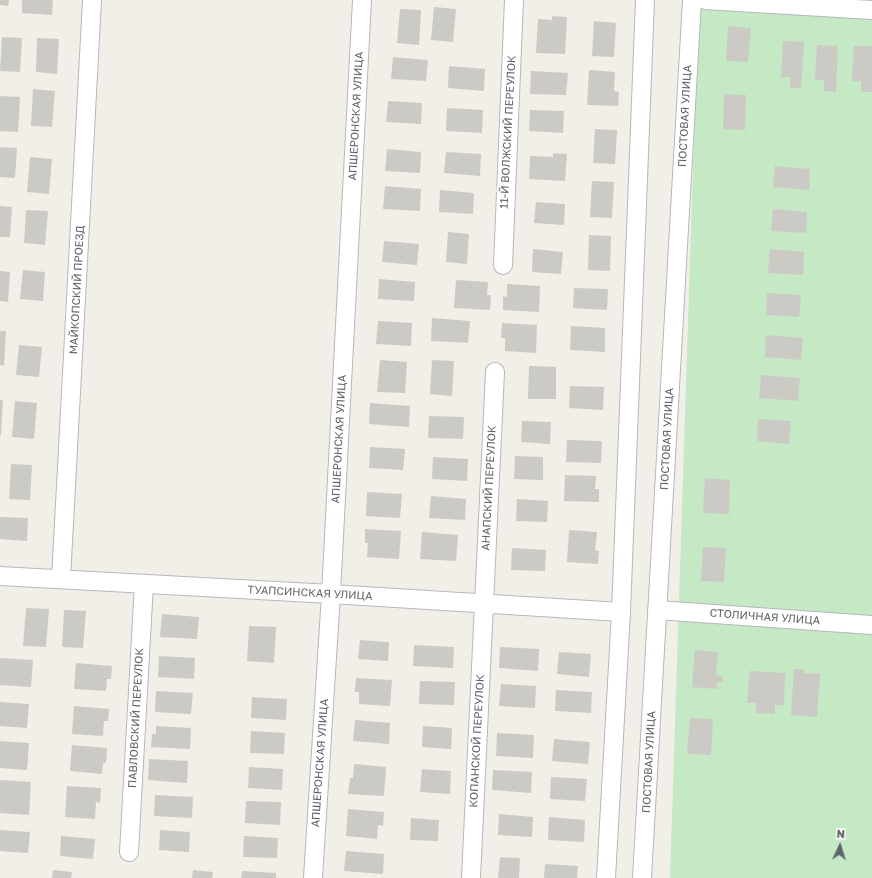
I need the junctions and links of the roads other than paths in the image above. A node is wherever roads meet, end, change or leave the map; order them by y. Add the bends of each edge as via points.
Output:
1 (92, 0) edge
2 (362, 0) edge
3 (514, 0) edge
4 (645, 0) edge
5 (692, 0) edge
6 (705, 0) edge
7 (872, 10) edge
8 (502, 265) dead end
9 (495, 372) dead end
10 (0, 576) edge
11 (62, 579) junction
12 (144, 584) junction
13 (331, 594) junction
14 (483, 604) junction
15 (657, 610) junction
16 (621, 612) junction
17 (872, 625) edge
18 (129, 852) dead end
19 (313, 878) edge
20 (471, 878) edge
21 (606, 878) edge
22 (642, 878) edge

1 - 11 street, МАЙКОПСКИЙ ПРОЕЗД
2 - 13 street, АПШЕРОНСКАЯ УЛИЦА
3 - 8 street, 11-Й ВОЛЖСКИЙ ПЕРЕУЛОК
4 - 16 street
5 - 15 street, ПОСТОВАЯ УЛИЦА
6 - 7 street
9 - 14 street, АНАПСКИЙ ПЕРЕУЛОК
10 - 11 street, ТУАПСИНСКАЯ УЛИЦА
11 - 12 street, ТУАПСИНСКАЯ УЛИЦА
12 - 13 street, ТУАПСИНСКАЯ УЛИЦА
12 - 18 street, ПАВЛОВСКИЙ ПЕРЕУЛОК
13 - 14 street, ТУАПСИНСКАЯ УЛИЦА
13 - 19 street, АПШЕРОНСКАЯ УЛИЦА
14 - 16 street, ТУАПСИНСКАЯ УЛИЦА
14 - 20 street, КОПАНСКОЙ ПЕРЕУЛОК
15 - 17 street, СТОЛИЧНАЯ УЛИЦА
15 - 22 street, ПОСТОВАЯ УЛИЦА
16 - 21 street

